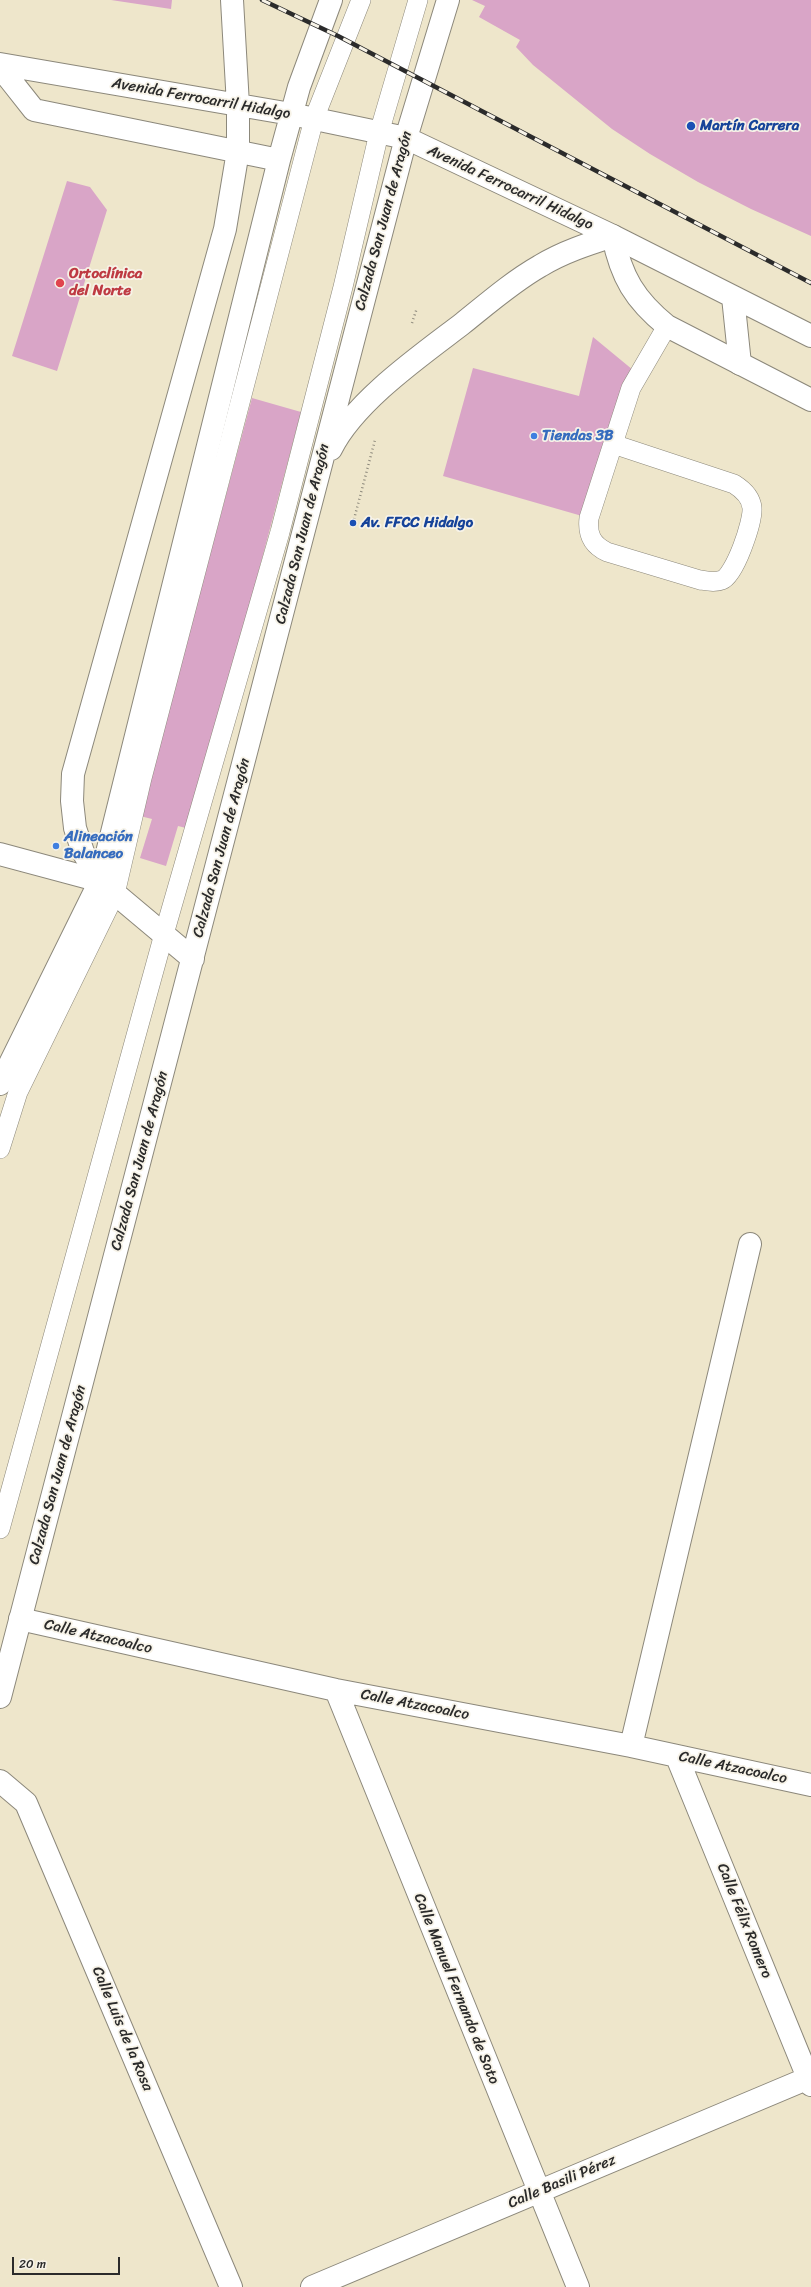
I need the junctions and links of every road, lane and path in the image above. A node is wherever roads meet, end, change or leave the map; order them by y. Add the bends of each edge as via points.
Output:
1 (232, 0) edge
2 (331, 0) edge
3 (360, 0) edge
4 (418, 0) edge
5 (448, 0) edge
6 (0, 66) edge
7 (238, 105) junction
8 (291, 114) junction
9 (314, 119) junction
10 (380, 133) junction
11 (406, 138) junction
12 (238, 151) junction
13 (279, 160) junction
14 (613, 236) junction
15 (733, 297) junction
16 (667, 326) junction
17 (811, 336) edge
18 (740, 364) junction
19 (811, 400) edge
20 (613, 444) junction
21 (318, 475) junction
22 (0, 854) edge
23 (107, 887) junction
24 (164, 934) junction
25 (193, 959) junction
26 (0, 1084) edge
27 (0, 1149) edge
28 (750, 1244) dead end
29 (0, 1529) edge
30 (20, 1619) junction
31 (336, 1690) junction
32 (0, 1697) edge
33 (632, 1746) junction
34 (678, 1757) junction
35 (0, 1780) edge
36 (811, 1784) edge
37 (810, 2080) edge
38 (538, 2192) junction
39 (231, 2287) edge
40 (312, 2287) edge
41 (578, 2287) edge

1 - 7 main road
2 - 8 main road via 298,87
3 - 9 lane
4 - 10 lane
5 - 11 main road, Calzada San Juan de Aragón
6 - 7 main road, Avenida Ferrocarril Hidalgo
6 - 12 main road via 34,110
7 - 8 main road, Avenida Ferrocarril Hidalgo
7 - 12 main road
8 - 9 main road, Avenida Ferrocarril Hidalgo
8 - 13 main road
9 - 10 main road, Avenida Ferrocarril Hidalgo
9 - 23 lane via 144,770
10 - 11 main road, Avenida Ferrocarril Hidalgo
10 - 24 lane via 344,288 280,532
11 - 14 main road, Avenida Ferrocarril Hidalgo
11 - 21 main road, Calzada San Juan de Aragón
12 - 13 main road
12 - 23 main road via 225,229 73,774 75,828 83,852
13 - 23 main road
14 - 15 main road, Avenida Ferrocarril Hidalgo
14 - 16 main road via 623,273 632,290 647,310
14 - 21 main road via 576,248 541,265 514,282 415,360 375,395 339,434
15 - 17 main road, Avenida Ferrocarril Hidalgo
15 - 18 main road
16 - 18 main road
16 - 20 lane via 631,388
18 - 19 main road
20 - 20 lane via 734,484 742,489 749,497 752,507 731,574 722,580 712,582 700,580 598,547 591,539 588,529 589,518
21 - 25 main road, Calzada San Juan de Aragón
22 - 23 main road
23 - 24 main road
23 - 26 main road
23 - 27 lane via 18,1092
24 - 25 main road
24 - 29 lane
25 - 30 main road, Calzada San Juan de Aragón
28 - 33 main road
30 - 31 main road, Calle Atzacoalco
30 - 32 main road, Calzada San Juan de Aragón
31 - 33 main road, Calle Atzacoalco
31 - 38 main road, Calle Manuel Fernando de Soto
33 - 34 main road, Calle Atzacoalco
34 - 36 main road, Calle Atzacoalco
34 - 37 main road, Calle Félix Romero
35 - 39 main road, Calle Luis de la Rosa via 26,1803
37 - 38 main road, Calle Basili Pérez
38 - 40 main road, Calle Basili Pérez
38 - 41 main road, Calle Manuel Fernando de Soto

